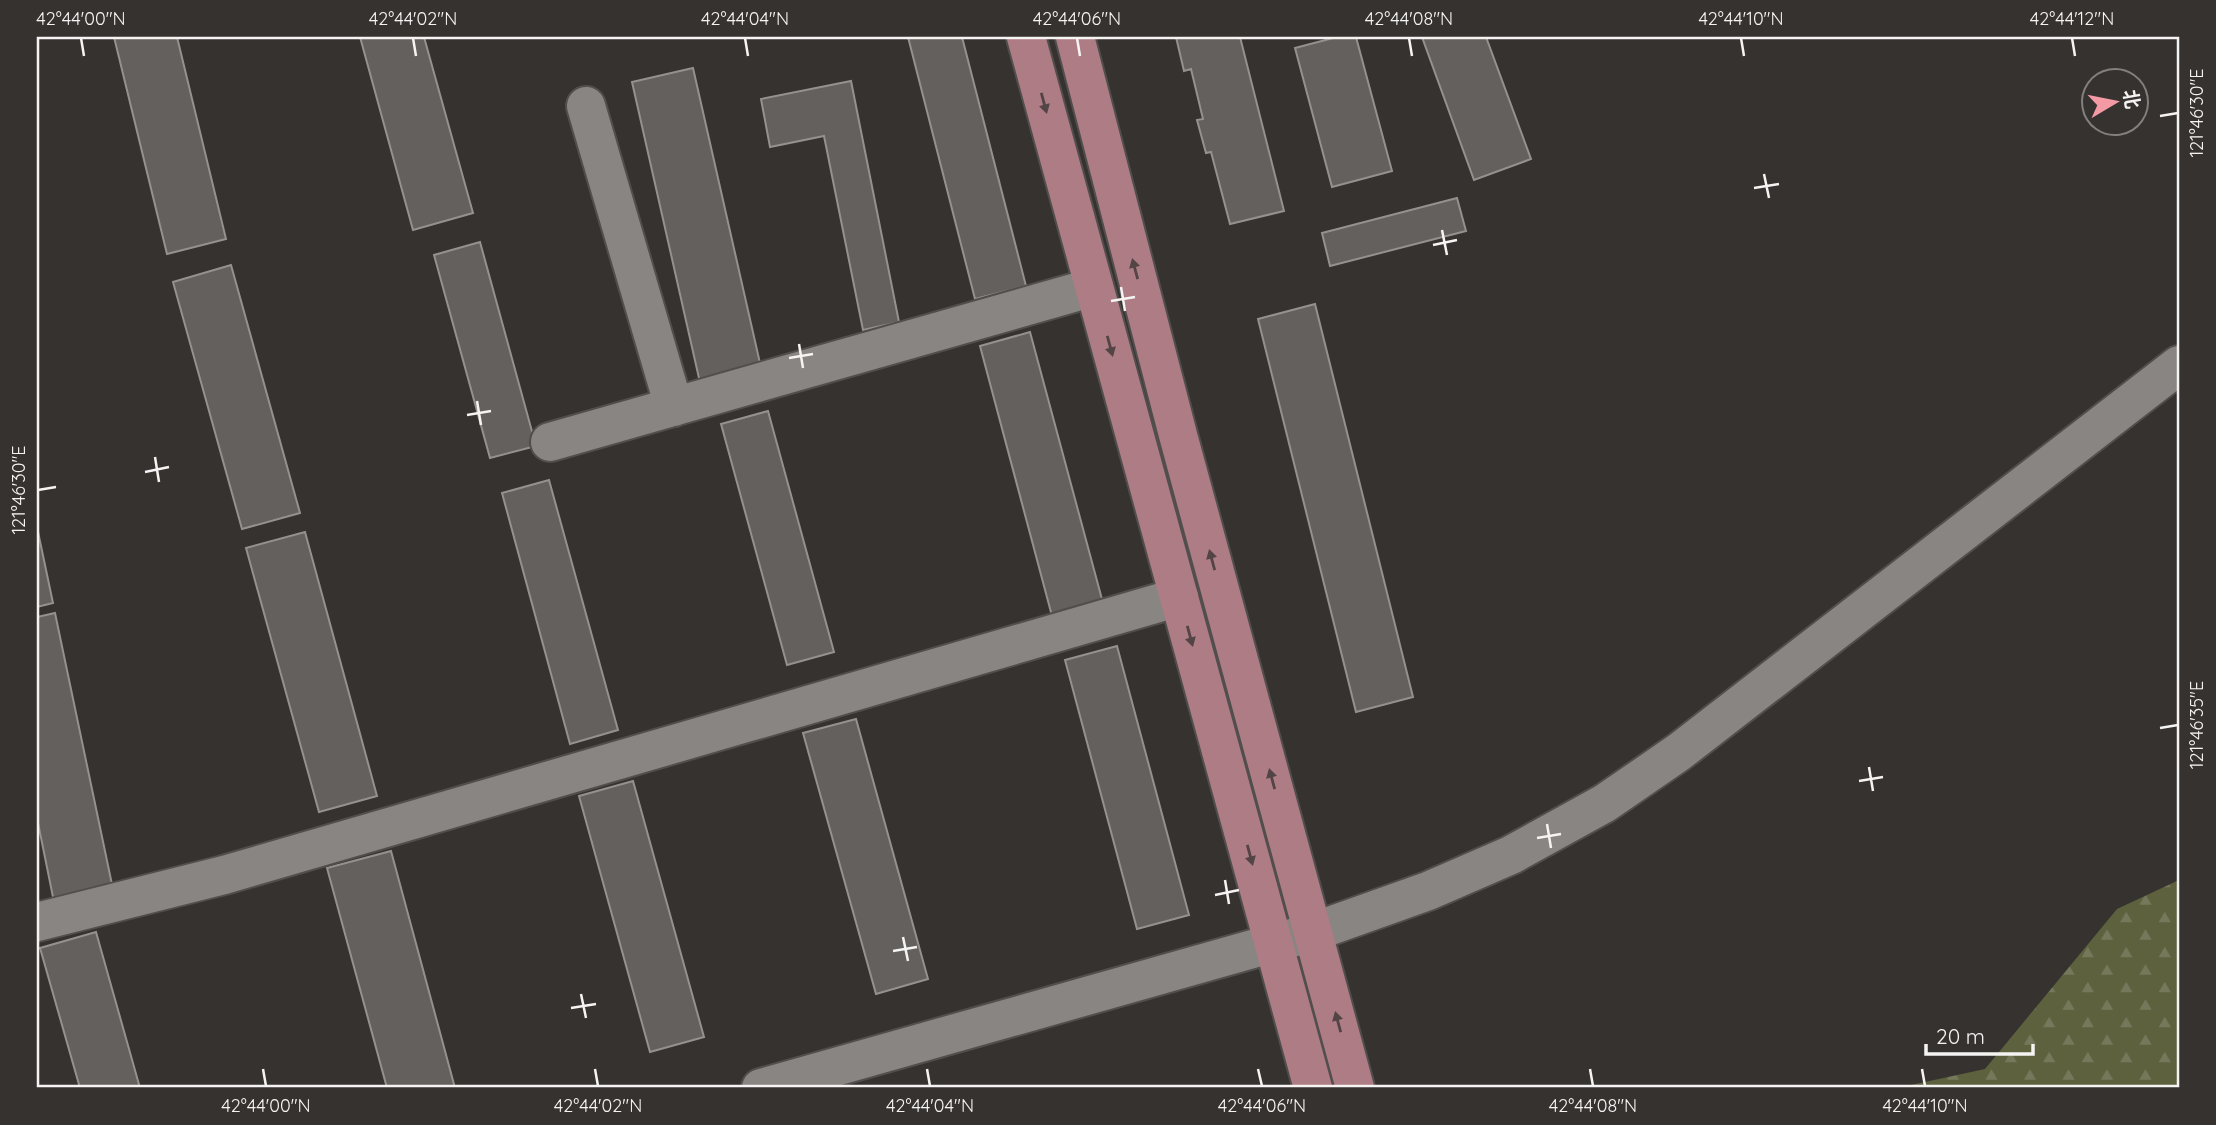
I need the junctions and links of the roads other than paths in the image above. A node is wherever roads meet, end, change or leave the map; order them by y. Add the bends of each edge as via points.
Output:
1 (1026, 37) edge
2 (1075, 37) edge
3 (586, 106) dead end
4 (1094, 287) junction
5 (2179, 365) edge
6 (674, 407) junction
7 (550, 442) dead end
8 (1179, 597) junction
9 (37, 922) edge
10 (1313, 932) junction
11 (1274, 942) junction
12 (761, 1088) edge
13 (1314, 1088) edge
14 (1355, 1088) edge

1 -> 4 main road
10 -> 2 main road
3 - 6 street
4 - 6 street
4 -> 8 main road
5 - 10 street via 1679,752 1605,803 1511,855
6 - 7 street
8 - 9 street via 224,875
8 -> 11 main road
10 - 11 street
14 -> 10 main road
11 - 12 street
11 - 13 main road

